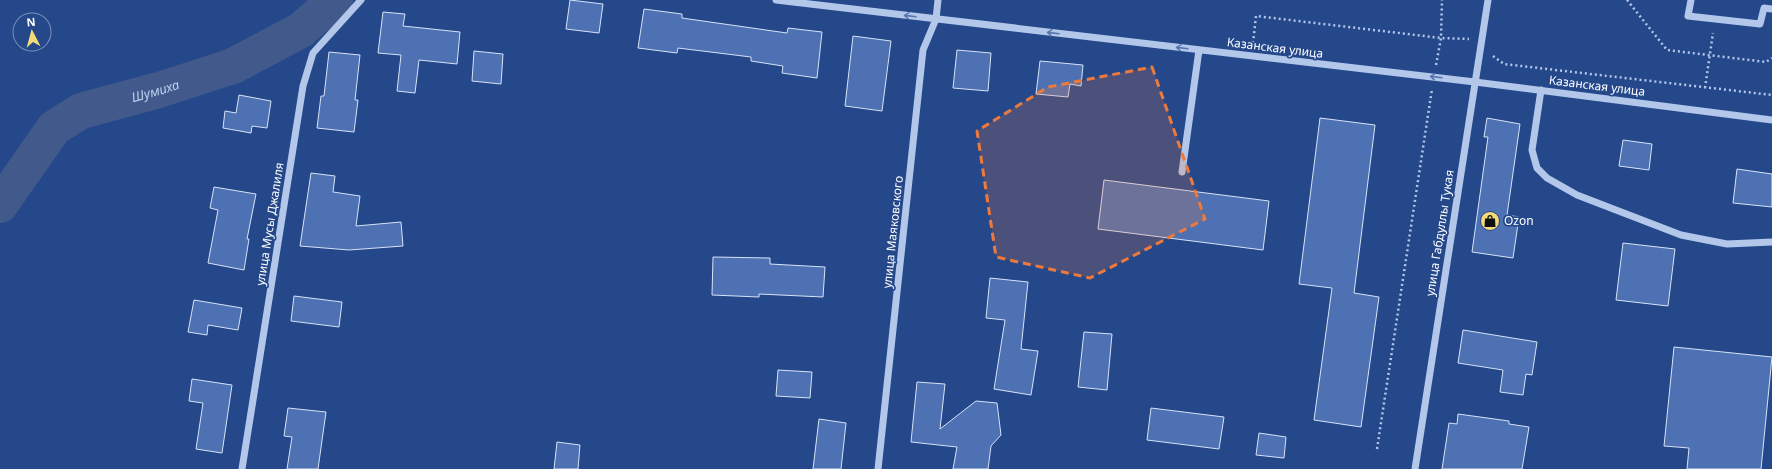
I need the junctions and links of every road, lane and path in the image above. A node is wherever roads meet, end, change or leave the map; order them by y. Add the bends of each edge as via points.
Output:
1 (361, 0) edge
2 (776, 0) edge
3 (938, 0) edge
4 (1442, 0) edge
5 (1488, 0) edge
6 (1627, 0) edge
7 (1691, 0) edge
8 (1772, 9) edge
9 (936, 19) junction
10 (1715, 19) junction
11 (1441, 38) junction
12 (1482, 39) junction
13 (1199, 50) junction
14 (1252, 56) junction
15 (1710, 56) junction
16 (1772, 58) edge
17 (1434, 77) junction
18 (1475, 82) junction
19 (1705, 88) junction
20 (1541, 90) junction
21 (1772, 95) edge
22 (1772, 120) edge
23 (1182, 172) dead end
24 (1772, 242) edge
25 (1377, 449) dead end
26 (242, 469) edge
27 (878, 469) edge
28 (1414, 469) edge

1 - 26 street, улица Мусы Джалиля via 313,53 303,86
9 -> 2 street, Казанская улица
3 - 9 street, улица Маяковского
4 - 11 path
5 - 12 street, улица Габдуллы Тукая
6 - 15 path via 1667,50
7 - 10 street via 1688,16
8 - 10 street via 1764,8 1760,24
13 -> 9 street, Казанская улица
9 - 27 street, улица Маяковского via 923,50
10 - 15 path
11 - 12 path
11 - 14 path via 1256,16
11 - 17 path
12 - 18 street, улица Габдуллы Тукая
12 - 19 path via 1489,41 1493,55 1504,64
13 - 14 street, Казанская улица
13 - 23 street
14 - 17 street, Казанская улица
15 - 16 path via 1766,62
15 - 19 path
18 -> 17 street, Казанская улица
17 - 25 path
18 - 20 street, Казанская улица
18 - 28 street, улица Габдуллы Тукая
19 - 21 path
20 - 22 street, Казанская улица
20 - 24 street via 1532,150 1537,168 1547,178 1577,195 1681,235 1727,244

